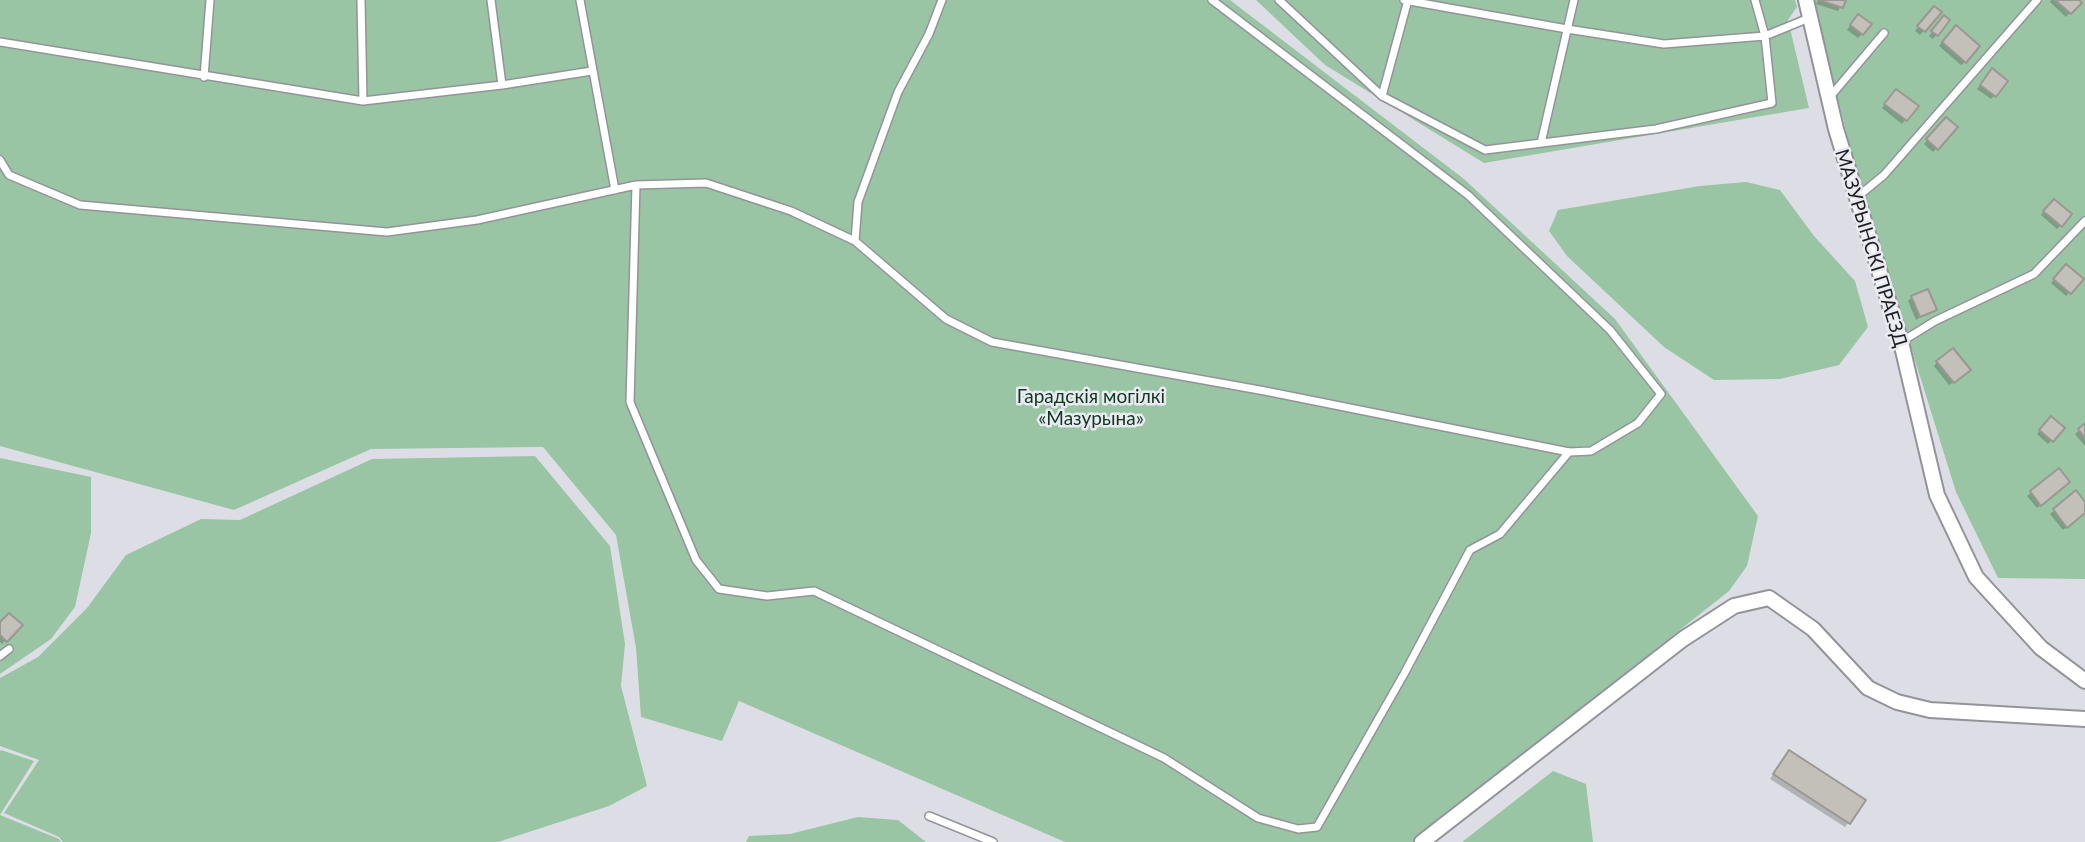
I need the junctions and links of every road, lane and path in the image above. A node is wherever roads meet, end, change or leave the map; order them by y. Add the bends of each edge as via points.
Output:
1 (210, 0) edge
2 (360, 0) edge
3 (491, 0) edge
4 (580, 0) edge
5 (942, 0) edge
6 (1212, 0) edge
7 (1279, 0) edge
8 (1406, 0) edge
9 (1574, 0) edge
10 (1755, 0) edge
11 (1807, 0) edge
12 (2037, 0) edge
13 (1809, 18) junction
14 (1567, 29) junction
15 (1884, 33) dead end
16 (1765, 36) junction
17 (0, 43) edge
18 (592, 71) junction
19 (204, 77) junction
20 (502, 85) junction
21 (1382, 96) junction
22 (1828, 98) junction
23 (363, 102) junction
24 (1541, 143) junction
25 (0, 160) edge
26 (636, 185) junction
27 (615, 190) junction
28 (1856, 198) junction
29 (2085, 221) edge
30 (855, 241) junction
31 (1901, 342) junction
32 (1569, 452) junction
33 (9, 649) dead end
34 (0, 656) edge
35 (2085, 681) edge
36 (2085, 719) edge
37 (929, 816) dead end
38 (993, 842) edge
39 (1422, 842) edge

1 - 19 lane
2 - 23 lane
3 - 20 lane
4 - 18 lane
5 - 30 lane via 898,92 862,190
6 - 32 lane via 1468,195 1610,330 1661,394 1638,423 1591,451
7 - 21 lane
8 - 14 lane
8 - 21 lane
9 - 14 lane
10 - 16 lane
11 - 13 street, МАЗУРЫНСКІ ПРАЕЗД
12 - 28 lane via 1884,175
13 - 16 lane
13 - 22 street, МАЗУРЫНСКІ ПРАЕЗД
14 - 16 lane via 1664,44
14 - 24 lane
15 - 22 lane
16 - 24 lane via 1772,103 1656,129
17 - 19 lane
18 - 20 lane
18 - 27 lane
19 - 23 lane
20 - 23 lane
21 - 24 lane via 1485,150
22 - 28 street, МАЗУРЫНСКІ ПРАЕЗД
25 - 27 lane via 9,175 80,205 387,232 477,220
26 - 27 lane
26 - 30 lane via 706,183 792,211
26 - 32 lane via 630,402 696,560 719,589 767,596 814,591 1164,758 1258,817 1298,829 1317,827 1470,550 1500,534
28 - 31 street, МАЗУРЫНСКІ ПРАЕЗД
29 - 31 lane via 2034,274
30 - 32 lane via 946,319 992,342
31 - 35 street, МАЗУРЫНСКІ ПРАЕЗД via 1937,495 1976,577 2042,648
33 - 34 lane
36 - 39 street via 1930,710 1897,702 1868,688 1812,629 1769,598 1734,606 1683,639
37 - 38 lane

